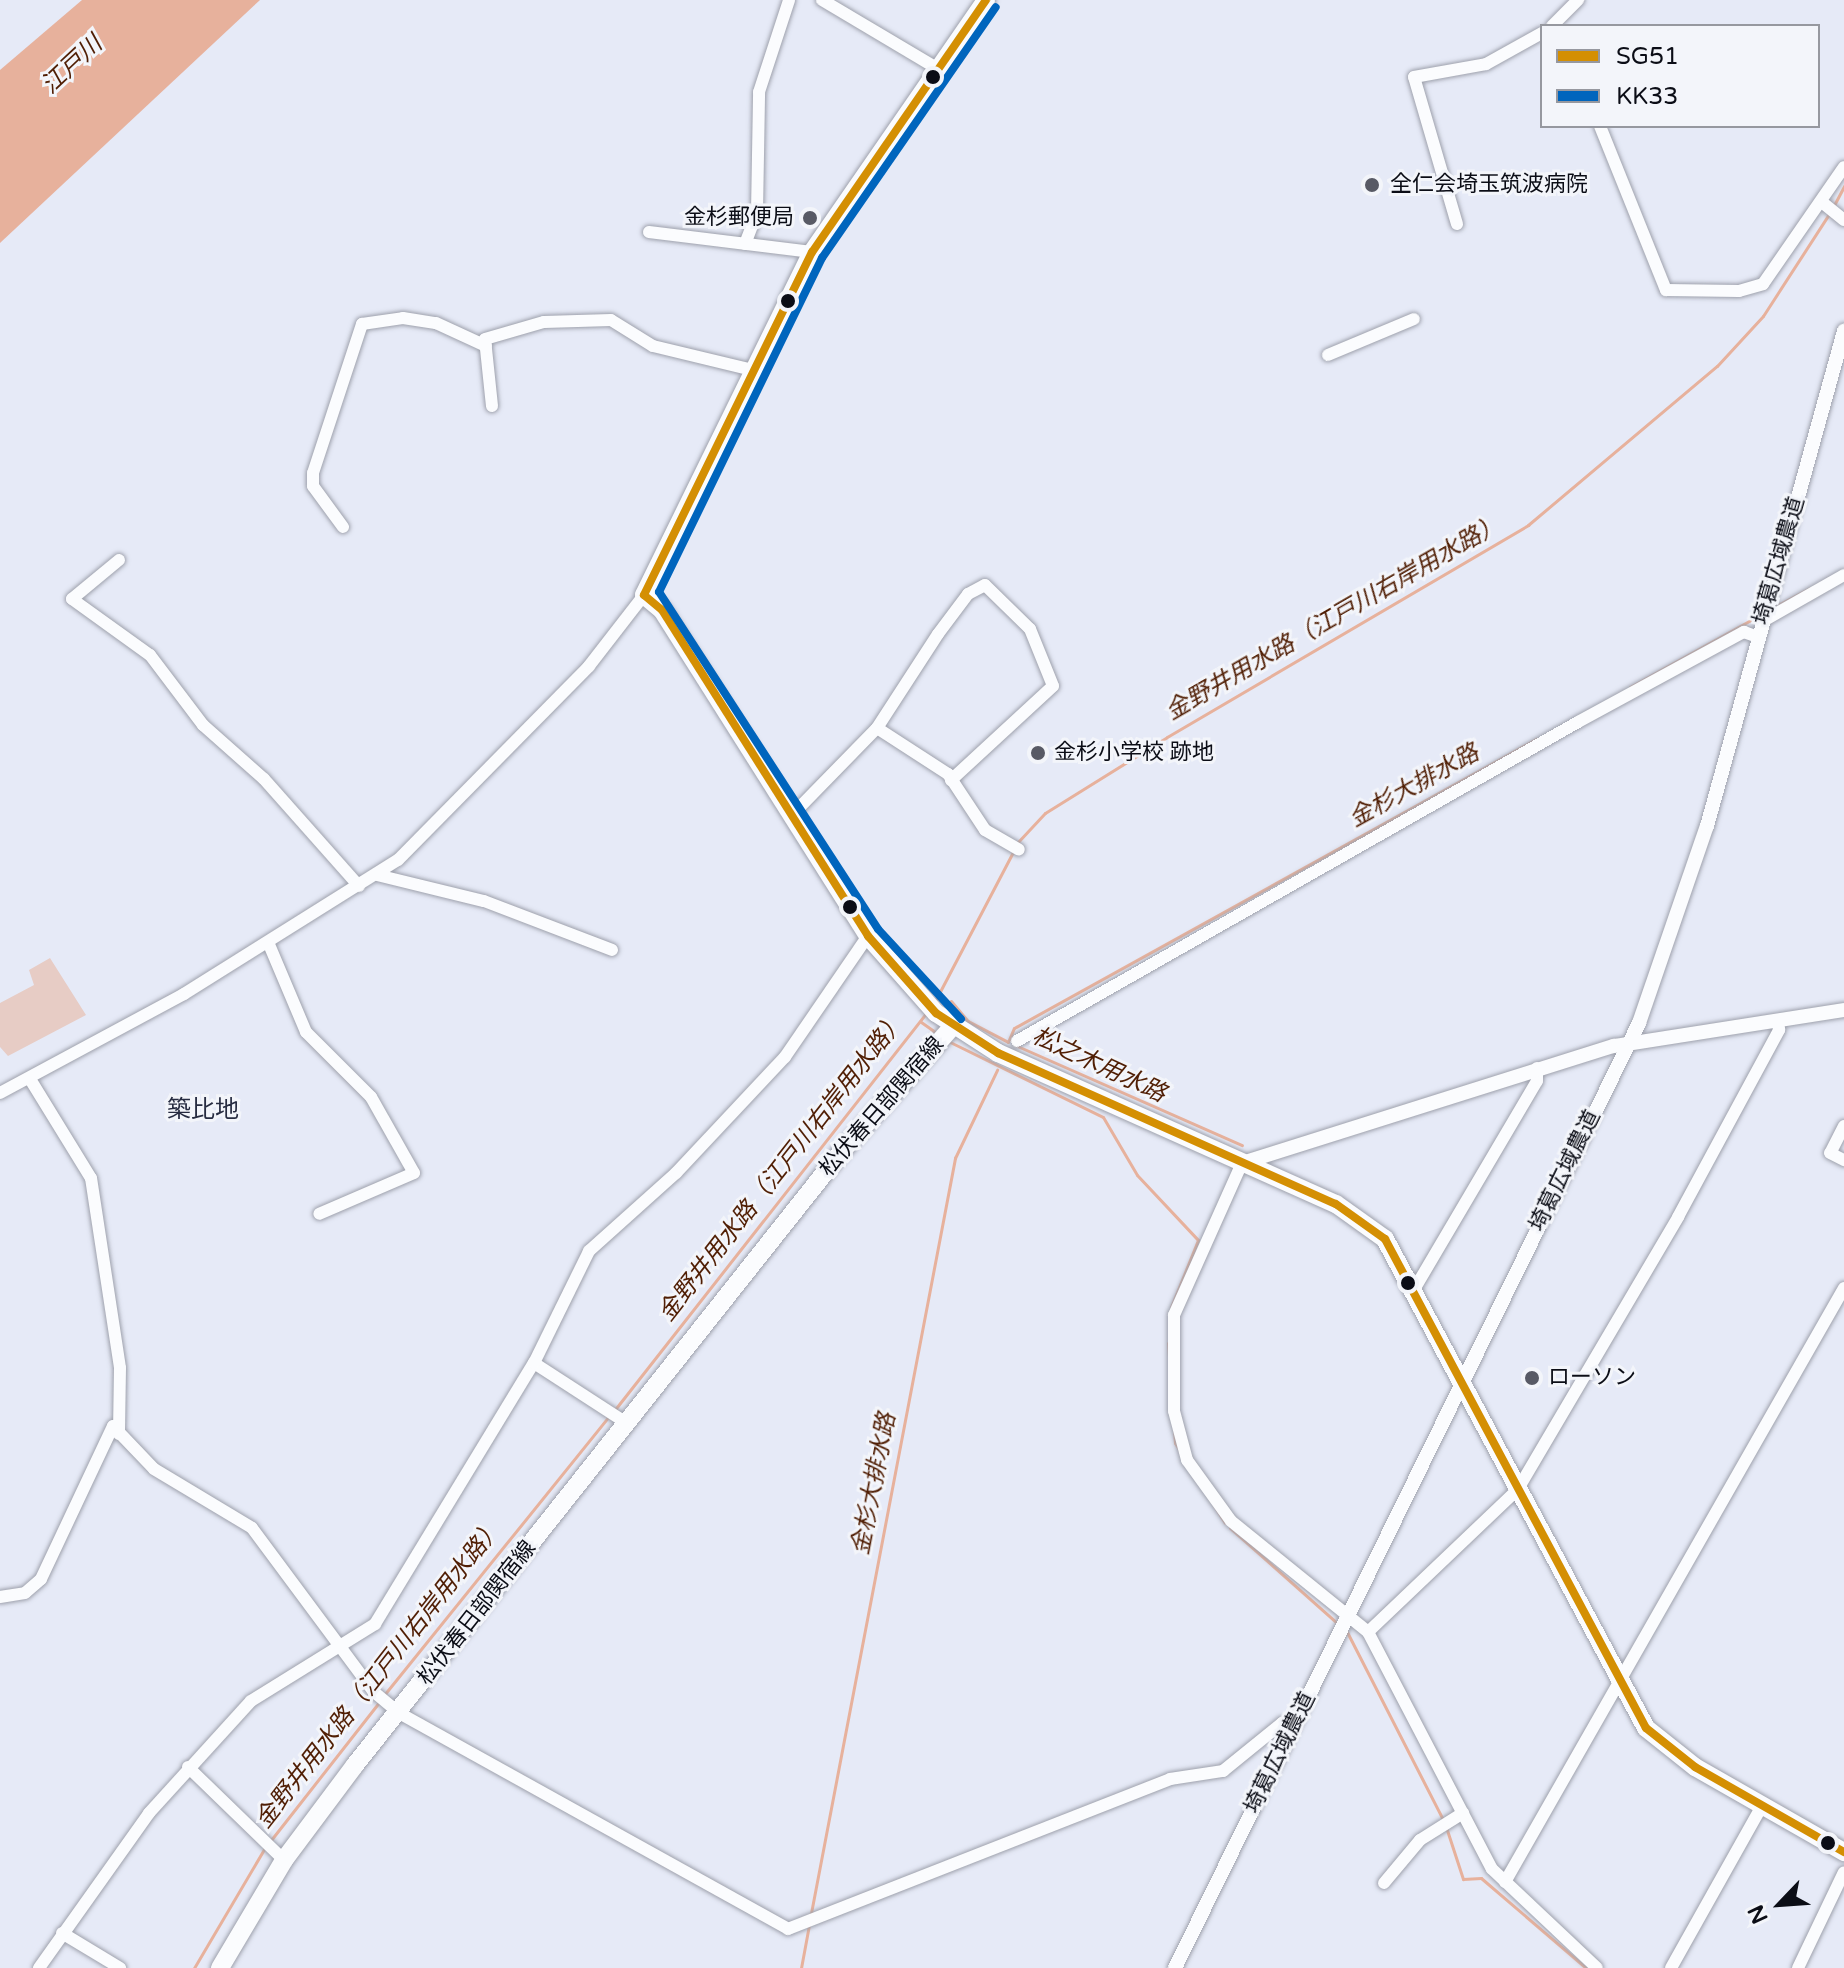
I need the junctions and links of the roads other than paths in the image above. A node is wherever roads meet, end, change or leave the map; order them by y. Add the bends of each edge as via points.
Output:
1 (789, 0) edge
2 (822, 0) edge
3 (986, 0) edge
4 (1578, 0) edge
5 (1559, 24) edge
6 (1540, 34) edge
7 (938, 69) junction
8 (1601, 128) edge
9 (1844, 167) edge
10 (1823, 203) junction
11 (1839, 216) edge
12 (1457, 224) dead end
13 (649, 232) dead end
14 (745, 244) junction
15 (812, 252) junction
16 (1414, 319) dead end
17 (1844, 331) edge
18 (486, 346) junction
19 (1328, 355) dead end
20 (753, 370) junction
21 (492, 406) dead end
22 (343, 527) dead end
23 (119, 560) dead end
24 (1844, 575) edge
25 (644, 595) junction
26 (1763, 621) junction
27 (1758, 637) junction
28 (877, 728) junction
29 (951, 780) junction
30 (793, 814) junction
31 (1014, 848) dead end
32 (377, 875) junction
33 (359, 886) junction
34 (868, 936) junction
35 (268, 942) junction
36 (612, 950) dead end
37 (1844, 1010) edge
38 (1778, 1020) junction
39 (952, 1027) junction
40 (1017, 1041) dead end
41 (1628, 1044) junction
42 (1537, 1068) junction
43 (30, 1079) junction
44 (0, 1093) edge
45 (1844, 1126) edge
46 (1844, 1160) edge
47 (1242, 1163) junction
48 (319, 1214) dead end
49 (1415, 1288) junction
50 (1844, 1288) edge
51 (534, 1363) junction
52 (1461, 1380) junction
53 (625, 1422) junction
54 (119, 1434) junction
55 (1518, 1489) junction
56 (0, 1597) edge
57 (1348, 1613) junction
58 (1368, 1632) junction
59 (338, 1643) junction
60 (1619, 1683) junction
61 (399, 1713) junction
62 (1292, 1726) junction
63 (188, 1767) junction
64 (1762, 1806) junction
65 (1463, 1813) junction
66 (1844, 1852) edge
67 (284, 1860) junction
68 (1844, 1872) edge
69 (1505, 1882) junction
70 (1384, 1883) dead end
71 (62, 1933) junction
72 (39, 1968) edge
73 (120, 1968) edge
74 (220, 1968) edge
75 (1175, 1968) edge
76 (1597, 1968) edge
77 (1671, 1968) edge
78 (1798, 1968) edge

1 - 14 street via 759,92 757,212
2 - 7 street
3 - 7 main road
4 - 5 street
6 - 12 street via 1486,64 1421,67 1414,77
7 - 15 main road
8 - 10 street via 1666,290 1754,290 1776,272
9 - 10 street
10 - 11 street
13 - 14 street
14 - 15 street
15 - 20 main road
16 - 19 street
17 - 26 street, 埼葛広域農道
18 - 20 street via 485,339 544,322 611,320 653,346
18 - 21 street
18 - 22 street via 436,323 365,319 313,473 313,486
20 - 25 main road
23 - 33 street via 72,599 150,655 212,735 264,779
24 - 26 street
25 - 30 main road, 松伏春日部関宿線 via 662,610
25 - 32 street via 567,689 443,819
26 - 27 street, 埼葛広域農道
27 - 40 street via 1744,632 1591,715
27 - 41 street, 埼葛広域農道 via 1681,913
28 - 29 street
28 - 29 street via 968,594 977,586 996,591 1030,629 1053,686
28 - 30 street
29 - 31 street via 985,830
30 - 34 main road, 松伏春日部関宿線
32 - 33 street
32 - 36 street via 484,901
33 - 35 street
34 - 39 main road, 松伏春日部関宿線
34 - 51 street via 785,1057 676,1173 589,1251
35 - 43 street
35 - 48 street via 306,1032 371,1097 414,1173
37 - 38 street
38 - 41 street
38 - 55 street via 1779,1030 1678,1217
39 - 47 main road
39 - 53 main road, 松伏春日部関宿線
41 - 42 street
41 - 52 street, 埼葛広域農道
42 - 47 street
42 - 49 street via 1529,1095
43 - 44 street
43 - 54 street via 91,1178 120,1368
45 - 46 street via 1830,1153
47 - 49 main road via 1362,1218 1385,1239
47 - 57 street via 1174,1315 1179,1436 1197,1478 1231,1521
49 - 52 main road
50 - 60 street
51 - 53 street
51 - 59 street via 391,1603 375,1624
52 - 55 main road
52 - 57 street, 埼葛広域農道
53 - 61 main road, 松伏春日部関宿線
54 - 56 street via 113,1426 41,1579 25,1593
54 - 59 street via 154,1469 252,1528
55 - 58 street
55 - 60 main road
57 - 58 street
57 - 62 street, 埼葛広域農道
58 - 65 street
59 - 61 street
59 - 63 street via 251,1701
60 - 64 main road via 1661,1743
60 - 69 street
61 - 62 street via 788,1929 1170,1779 1223,1771 1282,1723
61 - 67 main road, 松伏春日部関宿線
62 - 75 street, 埼葛広域農道
63 - 67 street
63 - 71 street
64 - 66 main road
64 - 77 street
65 - 69 street
65 - 70 street via 1420,1840
67 - 74 main road, 松伏春日部関宿線
68 - 78 street
69 - 76 street
71 - 72 street
71 - 73 street

